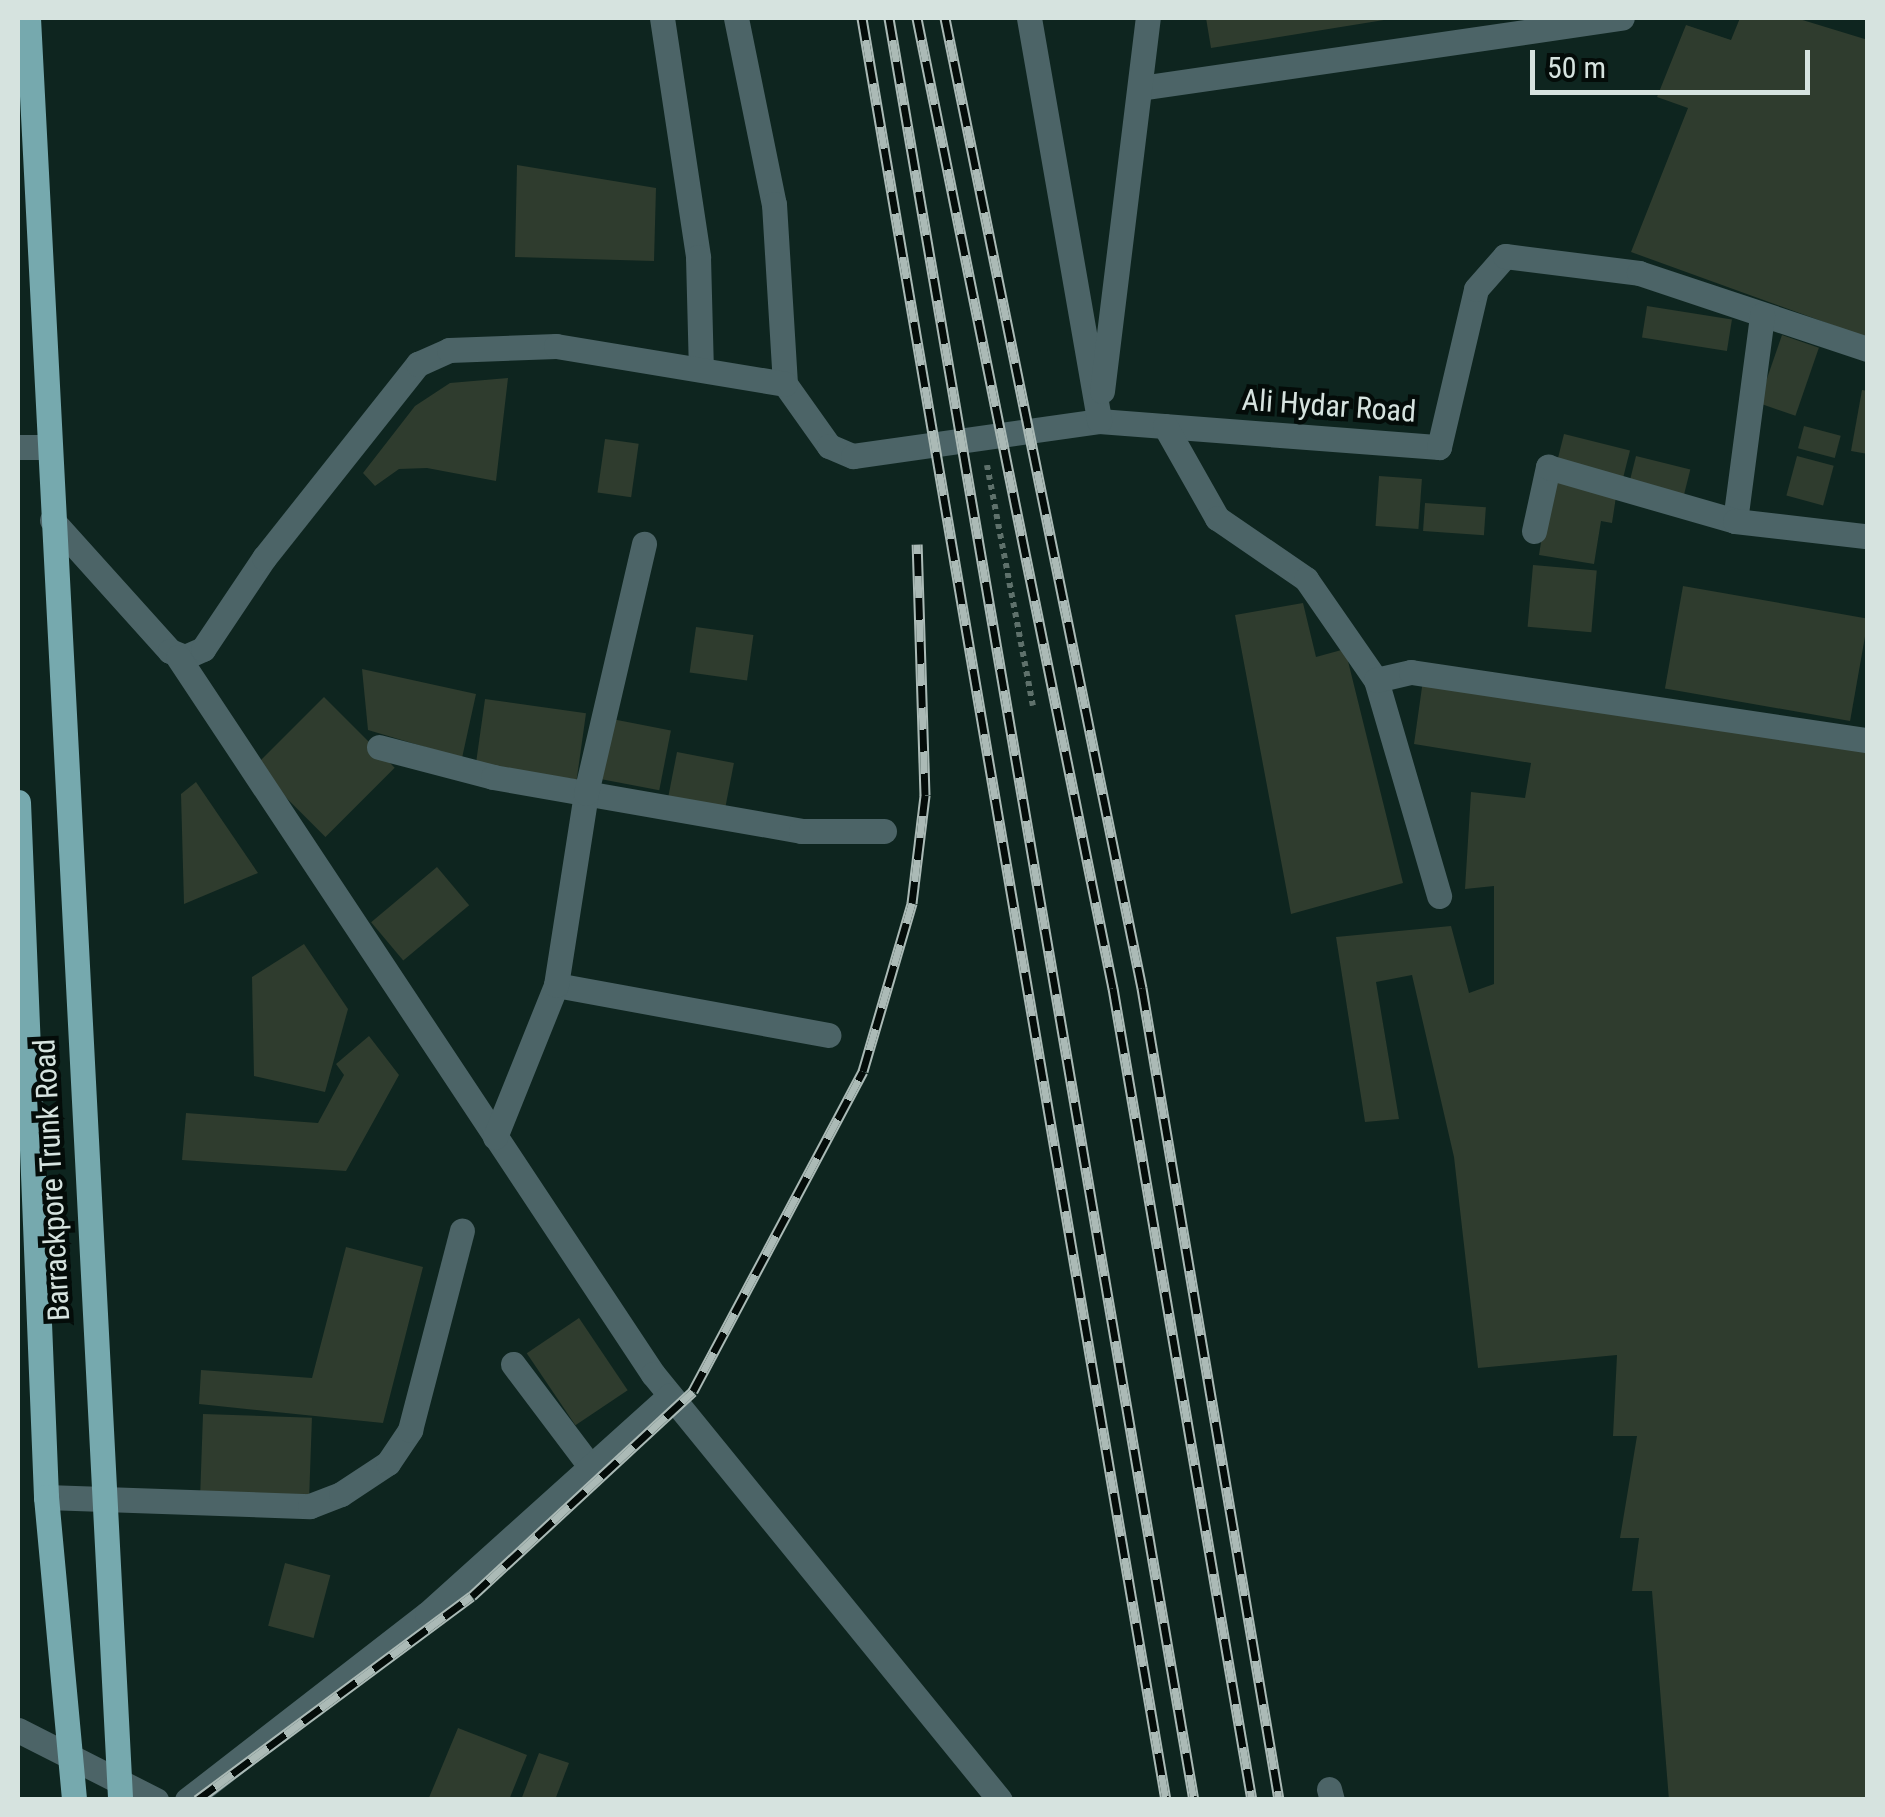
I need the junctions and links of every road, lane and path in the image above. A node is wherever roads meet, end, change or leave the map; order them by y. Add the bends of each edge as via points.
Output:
1 (28, 18) edge
2 (662, 18) edge
3 (736, 18) edge
4 (1030, 18) edge
5 (1148, 18) edge
6 (1622, 18) edge
7 (1140, 88) junction
8 (1762, 316) junction
9 (1868, 349) edge
10 (700, 368) junction
11 (785, 384) junction
12 (1099, 421) junction
13 (1165, 426) junction
14 (982, 435) junction
15 (18, 446) edge
16 (48, 446) junction
17 (52, 520) junction
18 (1736, 521) junction
19 (1534, 531) dead end
20 (1865, 536) dead end
21 (644, 544) dead end
22 (178, 658) junction
23 (1376, 680) junction
24 (1033, 706) dead end
25 (1868, 740) edge
26 (379, 746) dead end
27 (586, 793) junction
28 (18, 802) edge
29 (884, 831) dead end
30 (1439, 896) dead end
31 (556, 985) junction
32 (828, 1035) dead end
33 (494, 1137) junction
34 (462, 1231) dead end
35 (25, 1238) edge
36 (513, 1364) dead end
37 (670, 1395) junction
38 (593, 1470) junction
39 (46, 1497) junction
40 (100, 1498) junction
41 (18, 1730) edge
42 (70, 1758) junction
43 (119, 1791) edge
44 (74, 1800) edge
45 (156, 1800) edge
46 (187, 1800) edge
47 (1000, 1800) edge

1 - 16 main road, Barrackpore Trunk Road
2 - 10 street via 698,257
3 - 11 street via 774,204
4 - 12 street
5 - 7 street
6 - 7 street
7 - 12 street
8 - 9 street, Ali Hydar Road
8 - 13 street, Ali Hydar Road via 1638,273 1505,256 1476,290 1439,447
8 - 18 street
10 - 11 street
10 - 22 street via 556,346 449,350 418,364 264,558 202,649
11 - 14 street, Ali Hydar Road via 829,446 853,456
12 - 13 street, Ali Hydar Road
12 - 14 street, Ali Hydar Road
13 - 23 street via 1217,518 1306,579
14 - 24 path
15 - 16 street
16 - 17 main road, Barrackpore Trunk Road
17 - 22 street
17 - 40 main road, Barrackpore Trunk Road
18 - 19 street via 1548,467
18 - 20 street
21 - 27 street
22 - 33 street
23 - 25 street via 1411,672
23 - 30 street
26 - 27 street
27 - 29 street via 802,831
27 - 31 street
28 - 35 main road, Barrackpore Trunk Road
31 - 32 street
31 - 33 street
33 - 37 street
34 - 40 street via 410,1430 388,1464 310,1506
35 - 39 main road, Barrackpore Trunk Road
36 - 38 street
37 - 38 street
37 - 47 street
38 - 46 street via 427,1614
39 - 40 street
39 - 42 main road, Barrackpore Trunk Road
40 - 43 main road, Barrackpore Trunk Road
41 - 42 street
42 - 43 street
42 - 44 main road, Barrackpore Trunk Road
43 - 45 street

